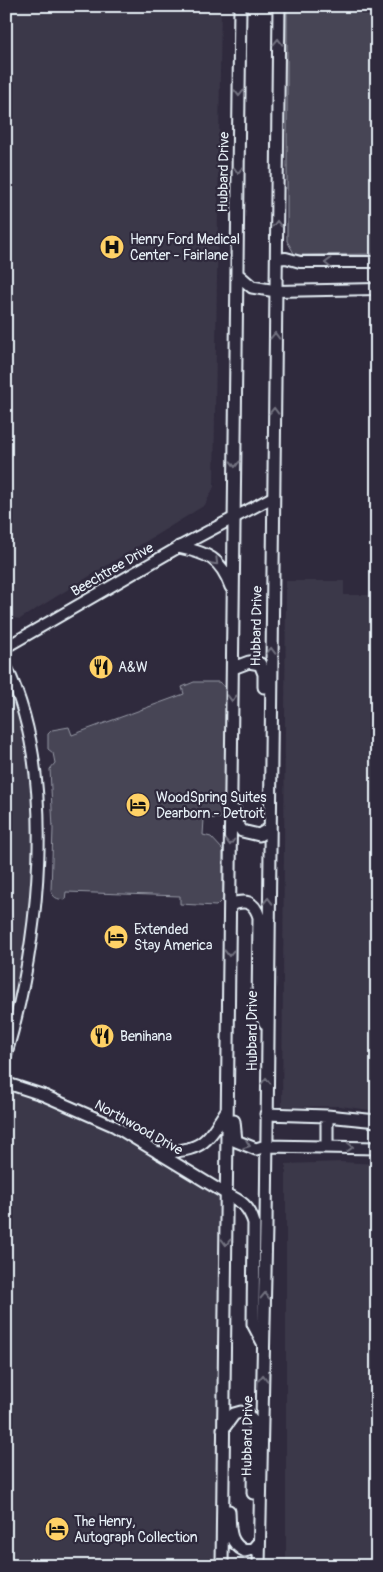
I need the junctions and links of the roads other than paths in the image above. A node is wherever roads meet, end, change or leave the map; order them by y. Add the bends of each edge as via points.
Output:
1 (240, 6) edge
2 (279, 6) edge
3 (276, 258) junction
4 (377, 262) edge
5 (237, 274) junction
6 (377, 289) edge
7 (276, 291) junction
8 (273, 497) junction
9 (234, 518) junction
10 (179, 547) junction
11 (233, 596) junction
12 (6, 647) edge
13 (6, 666) edge
14 (233, 668) junction
15 (230, 758) junction
16 (270, 764) junction
17 (269, 829) junction
18 (230, 905) junction
19 (229, 1000) junction
20 (266, 1027) junction
21 (6, 1055) edge
22 (6, 1083) edge
23 (227, 1110) junction
24 (266, 1114) junction
25 (327, 1116) junction
26 (377, 1121) edge
27 (266, 1146) junction
28 (327, 1147) junction
29 (377, 1148) edge
30 (159, 1152) junction
31 (226, 1194) junction
32 (264, 1345) junction
33 (223, 1429) junction
34 (222, 1490) junction
35 (260, 1520) junction
36 (259, 1542) junction
37 (222, 1566) edge
38 (259, 1566) edge

1 -> 5 street, Hubbard Drive
3 -> 2 street, Hubbard Drive
4 -> 3 street via 300,262
3 - 7 street, Hubbard Drive
5 - 7 street via 252,287
5 -> 9 street, Hubbard Drive
6 - 7 street
8 -> 7 street, Hubbard Drive
8 - 9 street
16 -> 8 street, Hubbard Drive
9 - 10 street, Beechtree Drive
9 - 11 street, Hubbard Drive
10 -> 11 street via 200,551 213,558 226,576
10 - 12 street, Beechtree Drive
11 - 14 street, Hubbard Drive
13 - 21 street via 23,705 31,738 38,821 33,921 18,1010
14 -> 15 street, Hubbard Drive
14 - 16 street via 249,662 260,664 264,674 263,749
15 - 17 street via 236,776 235,821 247,833 259,835
15 -> 18 street, Hubbard Drive
16 - 17 street, Hubbard Drive
20 -> 17 street, Hubbard Drive
18 -> 19 street, Hubbard Drive
18 - 20 street via 249,902 259,917 258,1008
19 - 23 street, Hubbard Drive
19 -> 27 street via 235,1025 236,1141 256,1149
24 -> 20 street, Hubbard Drive
22 - 30 street, Northwood Drive via 82,1111
23 - 30 street via 210,1137 200,1146
23 - 31 street, Hubbard Drive
24 - 25 street
24 - 27 street, Hubbard Drive
25 - 26 street
25 - 28 street
27 - 28 street
32 -> 27 street, Hubbard Drive
28 -> 29 street
30 - 31 street, Northwood Drive
31 - 32 street via 243,1202 254,1222 253,1324
31 -> 33 street, Hubbard Drive
35 -> 32 street, Hubbard Drive
33 - 34 street, Hubbard Drive
33 - 35 street via 234,1414 241,1412 254,1423 253,1503
34 - 36 street via 228,1507 230,1538 236,1547 245,1551 253,1549
34 - 37 street, Hubbard Drive
35 - 36 street, Hubbard Drive
36 - 38 street, Hubbard Drive

